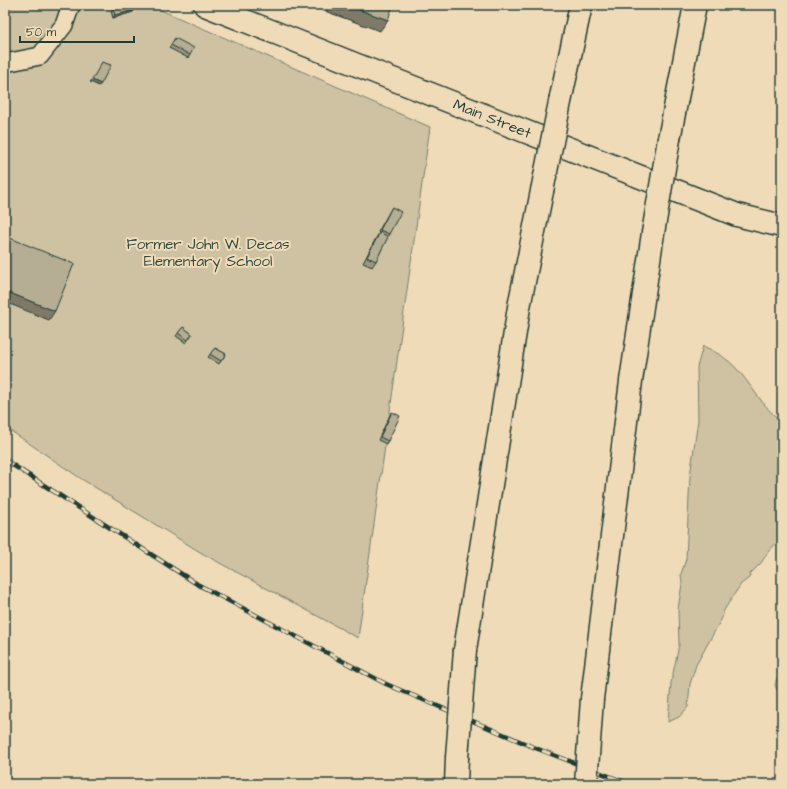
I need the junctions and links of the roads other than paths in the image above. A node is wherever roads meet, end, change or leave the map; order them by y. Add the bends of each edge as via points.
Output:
1 (71, 5) edge
2 (205, 5) edge
3 (581, 5) edge
4 (695, 5) edge
5 (5, 63) edge
6 (782, 226) edge
7 (456, 784) edge
8 (586, 784) edge

1 - 5 street via 64,25 40,56
2 - 6 main road, Main Street via 737,215
3 - 7 main road, bridge via 519,307 465,650
4 - 8 main road, bridge via 668,139 631,381 592,699

